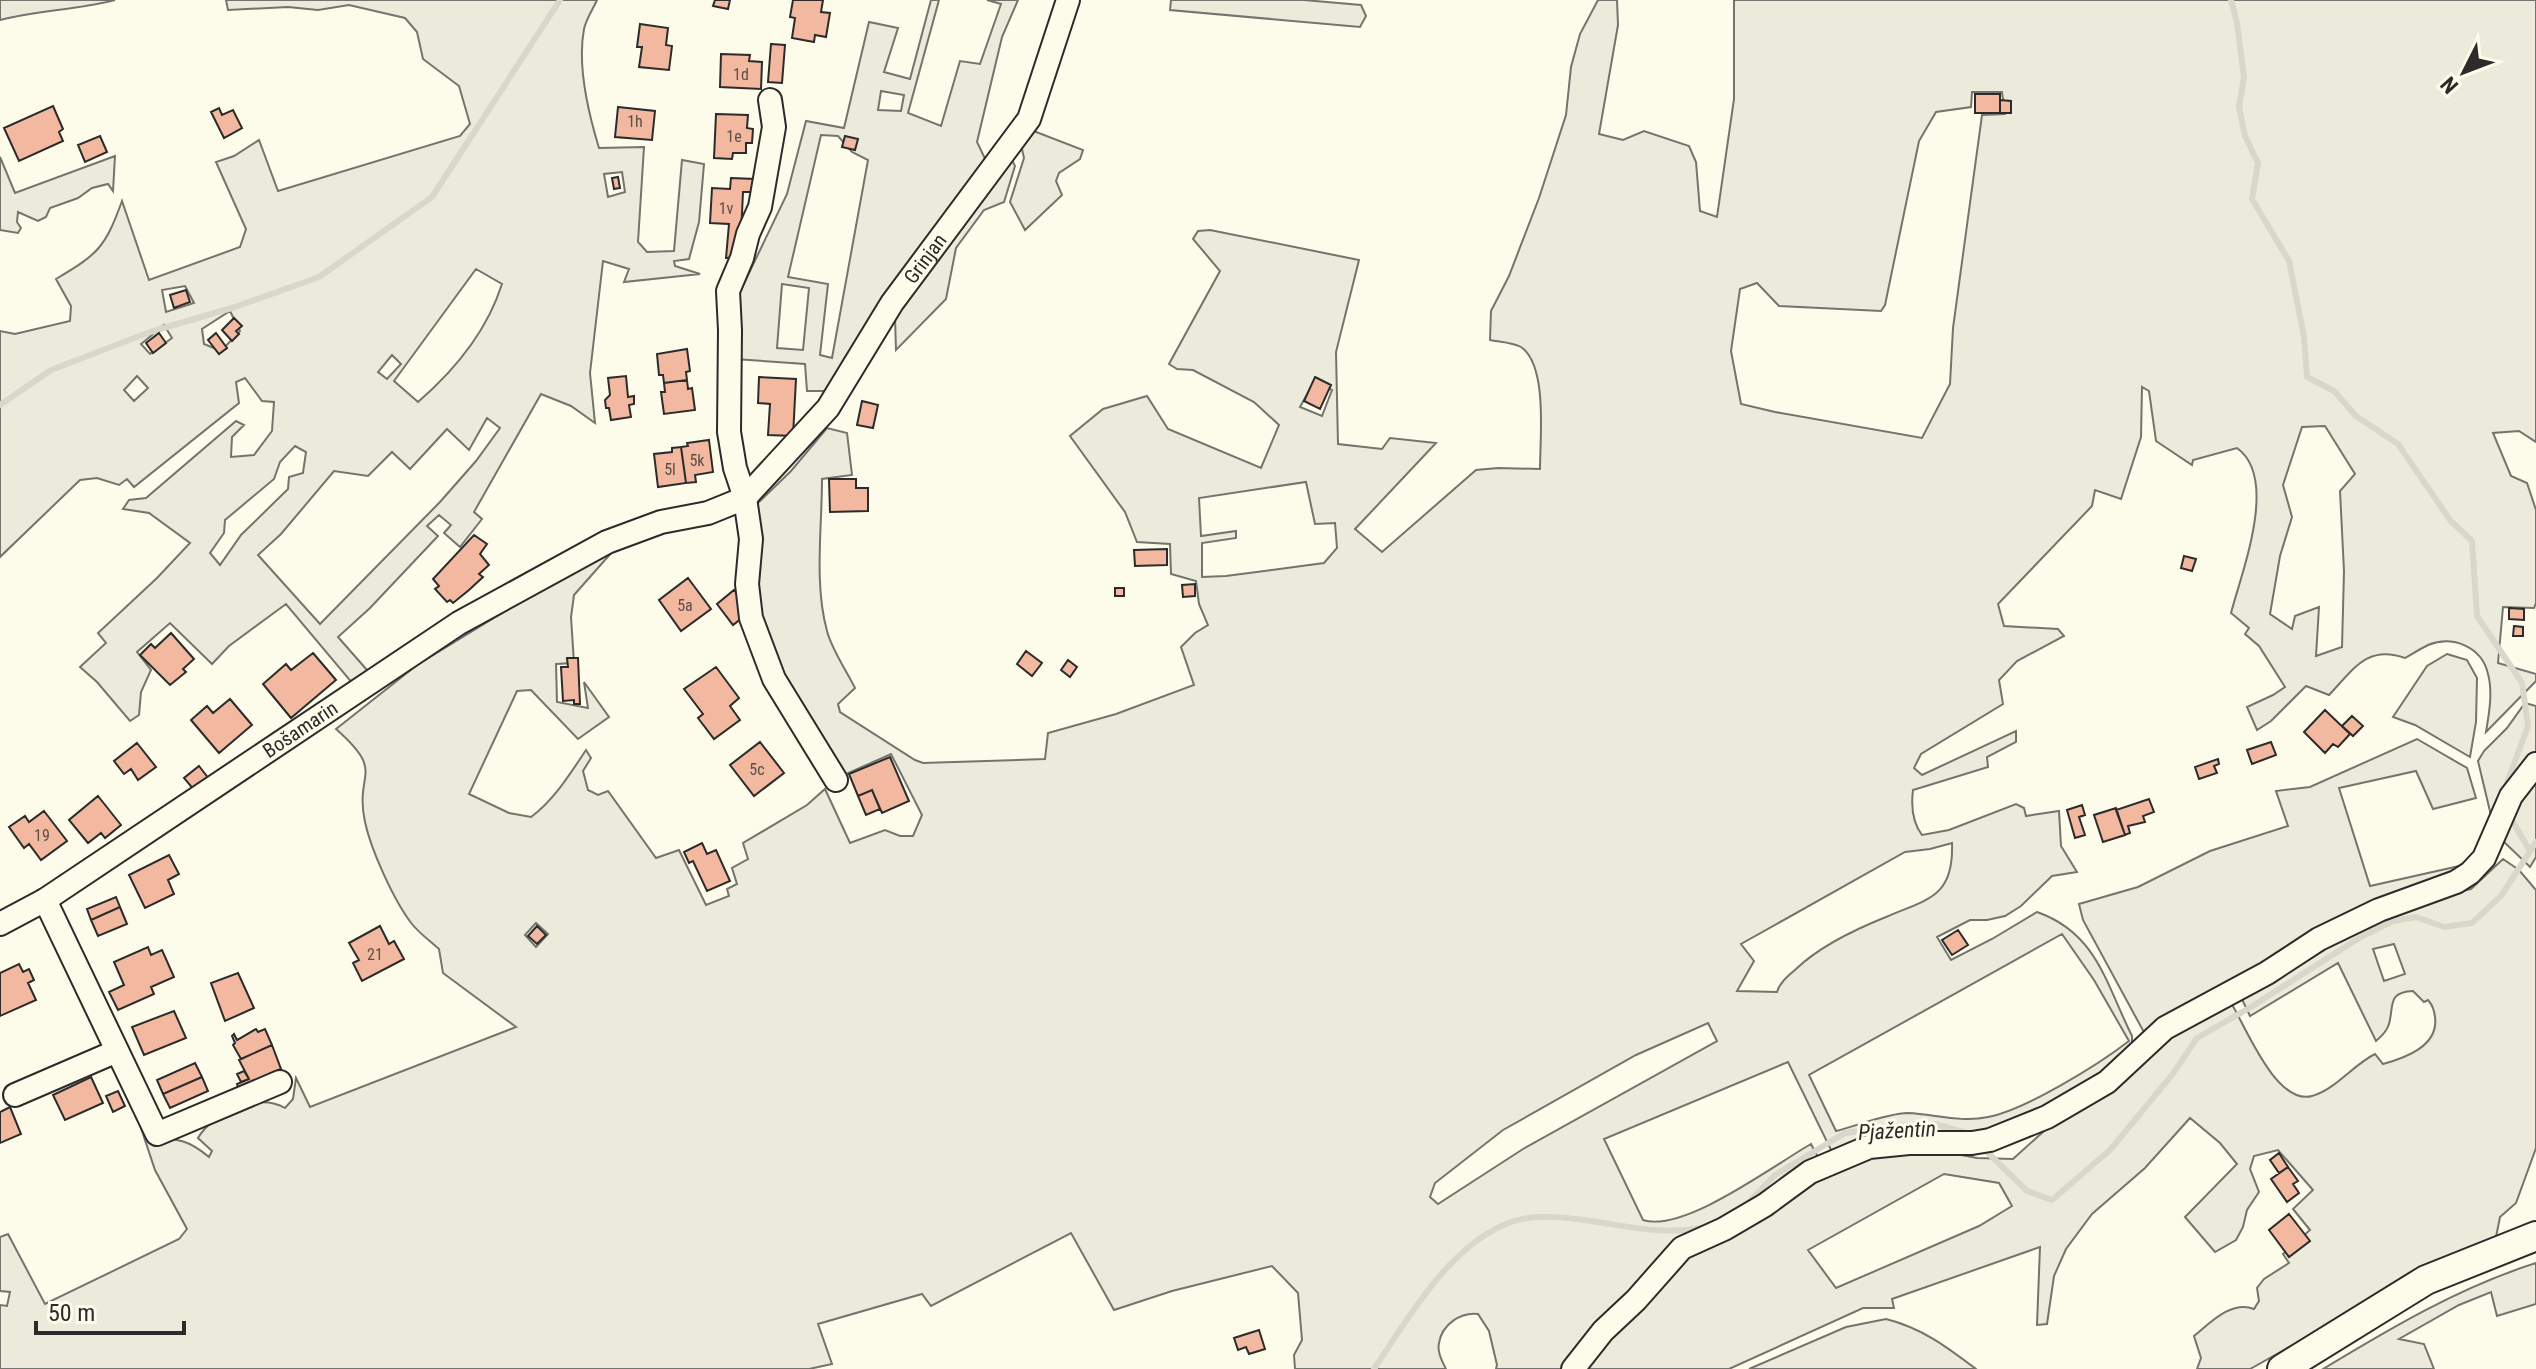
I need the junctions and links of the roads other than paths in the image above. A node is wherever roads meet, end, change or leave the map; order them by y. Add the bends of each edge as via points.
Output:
1 (1068, 0) edge
2 (770, 100) dead end
3 (745, 498) junction
4 (607, 542) joint
5 (2536, 764) edge
6 (836, 780) dead end
7 (45, 900) junction
8 (0, 924) edge
9 (117, 1051) junction
10 (280, 1082) dead end
11 (15, 1095) dead end
12 (2536, 1236) edge
13 (1573, 1369) edge
14 (2282, 1369) edge

1 - 3 street, Grinjan via 1029,119 892,303 828,408
2 - 3 street via 774,127 760,207 728,291 729,432
3 - 4 street, Grinjan
3 - 6 street via 751,618 774,679
4 - 7 street, Bošamarin via 459,623
5 - 13 street via 2511,796 2484,858 2456,882 2319,939 2165,1028 2107,1082 2047,1117 1981,1142 1869,1147 1810,1172 1751,1213 1682,1248
7 - 8 street, Bošamarin
7 - 9 street
9 - 10 street via 157,1134
9 - 11 street
12 - 14 main road via 2426,1280

